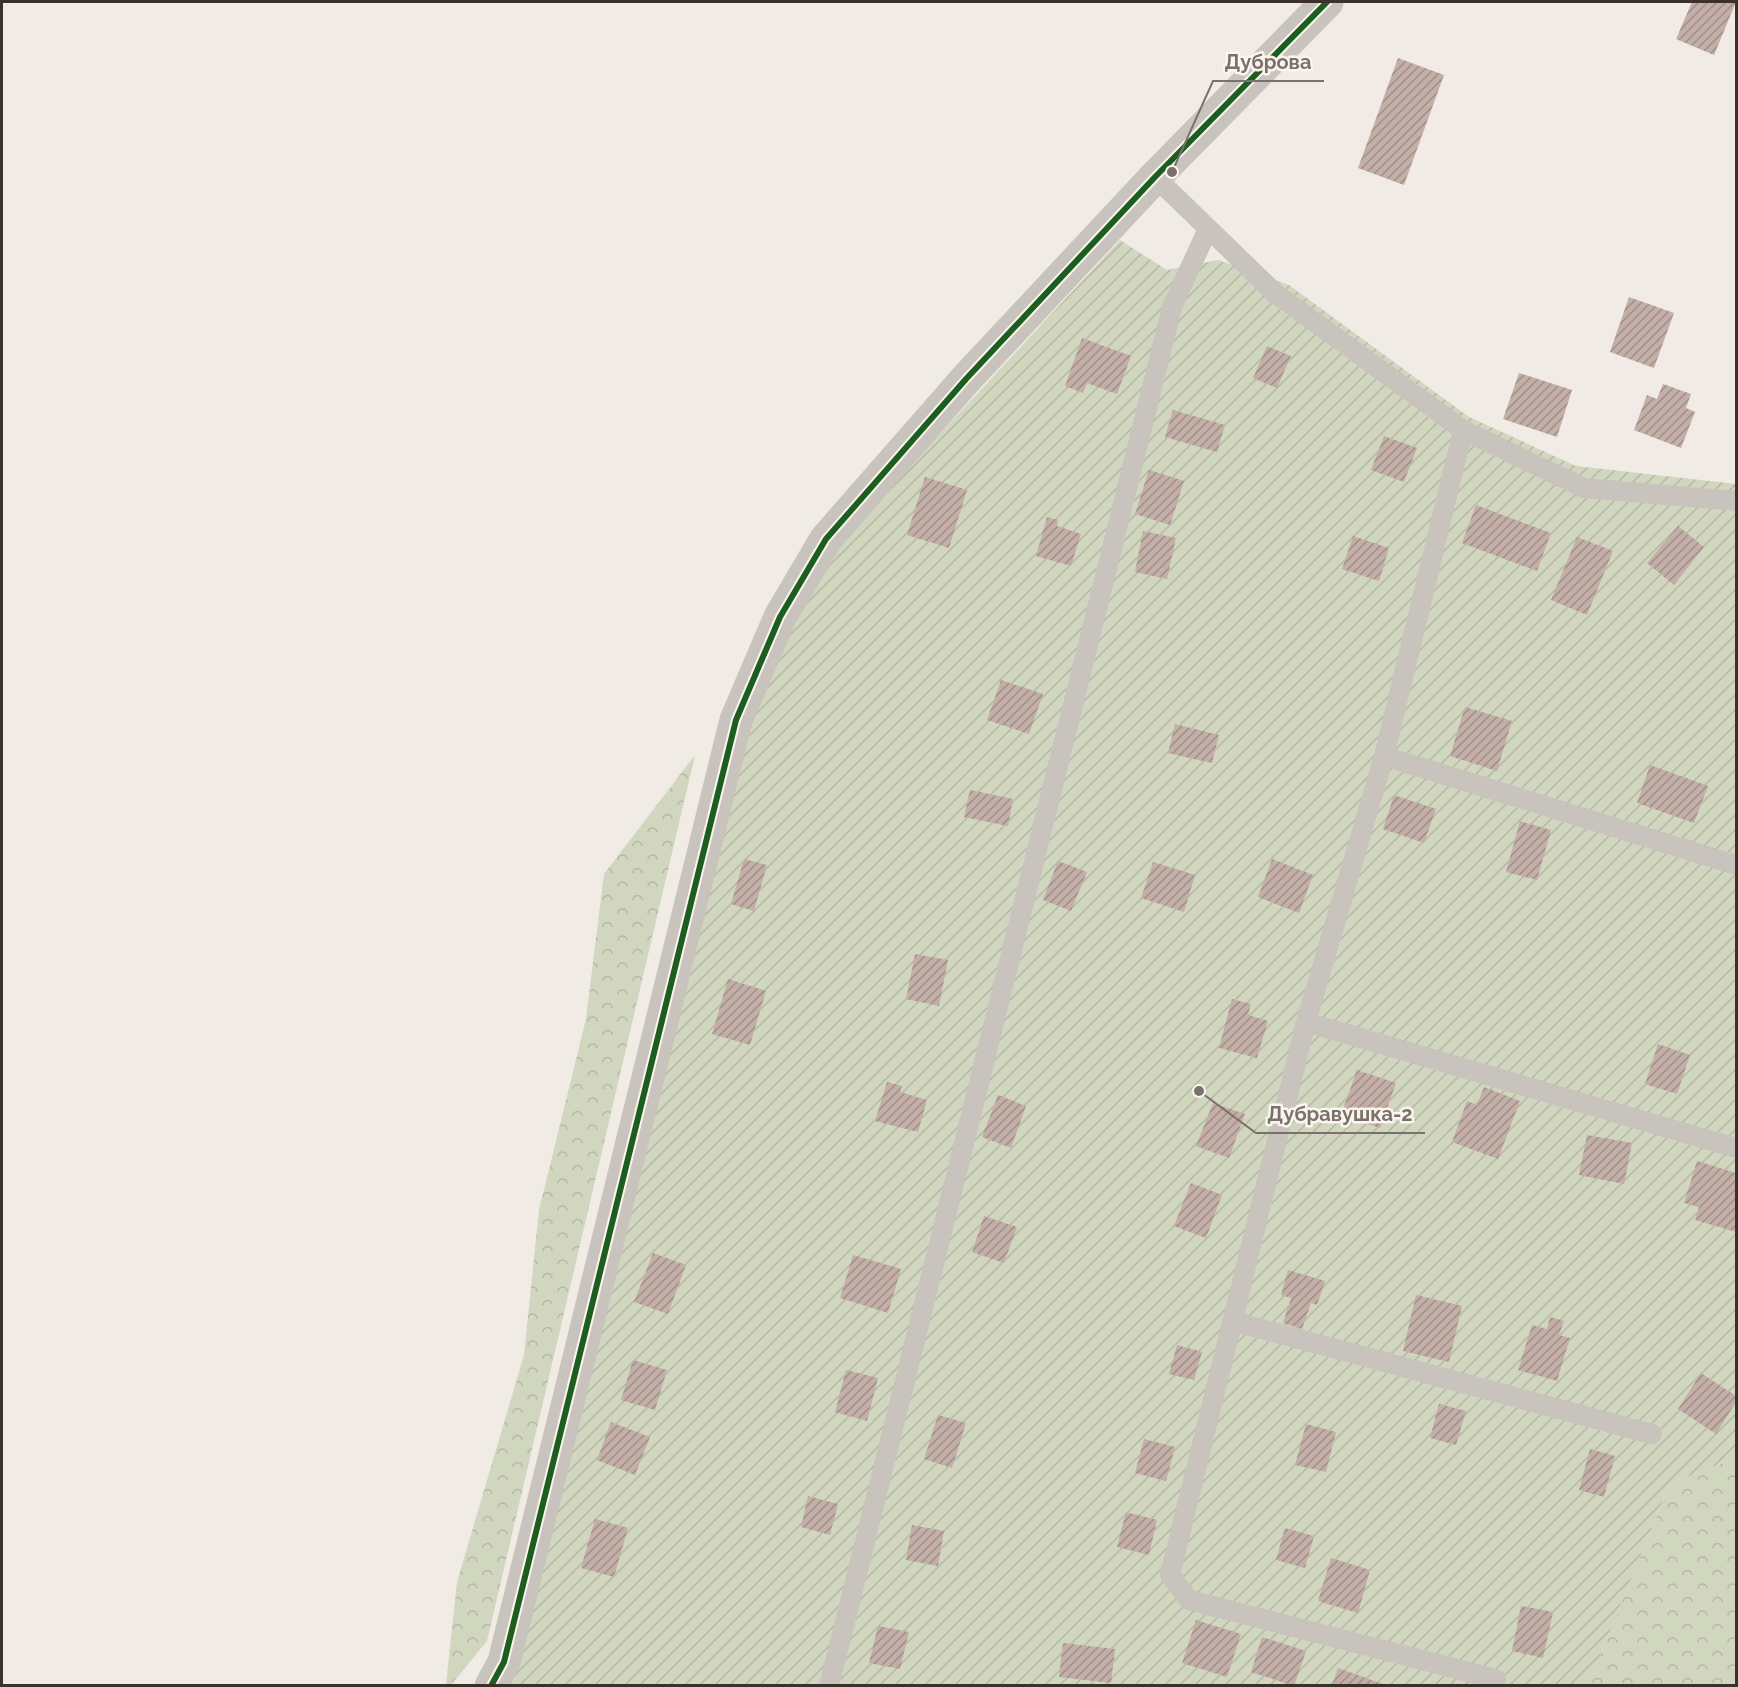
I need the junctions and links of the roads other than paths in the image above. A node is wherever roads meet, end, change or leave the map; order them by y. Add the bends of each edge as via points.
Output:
1 (1327, 2) edge
2 (1155, 177) junction
3 (1208, 229) junction
4 (1463, 430) junction
5 (1737, 501) edge
6 (1384, 756) junction
7 (1737, 865) edge
8 (1306, 1023) junction
9 (1737, 1148) edge
10 (1232, 1321) junction
11 (1652, 1434) dead end
12 (1496, 1679) dead end
13 (491, 1686) edge
14 (829, 1686) edge

1 - 2 street
2 - 3 lane
2 - 13 street via 966,379 826,538 780,616 736,720 504,1662
3 - 4 lane via 1276,294
3 - 14 lane via 1172,307
4 - 5 lane via 1584,488
4 - 6 lane
6 - 7 lane
6 - 8 lane
8 - 9 lane
8 - 10 lane
10 - 11 lane
10 - 12 lane via 1170,1575 1188,1600

